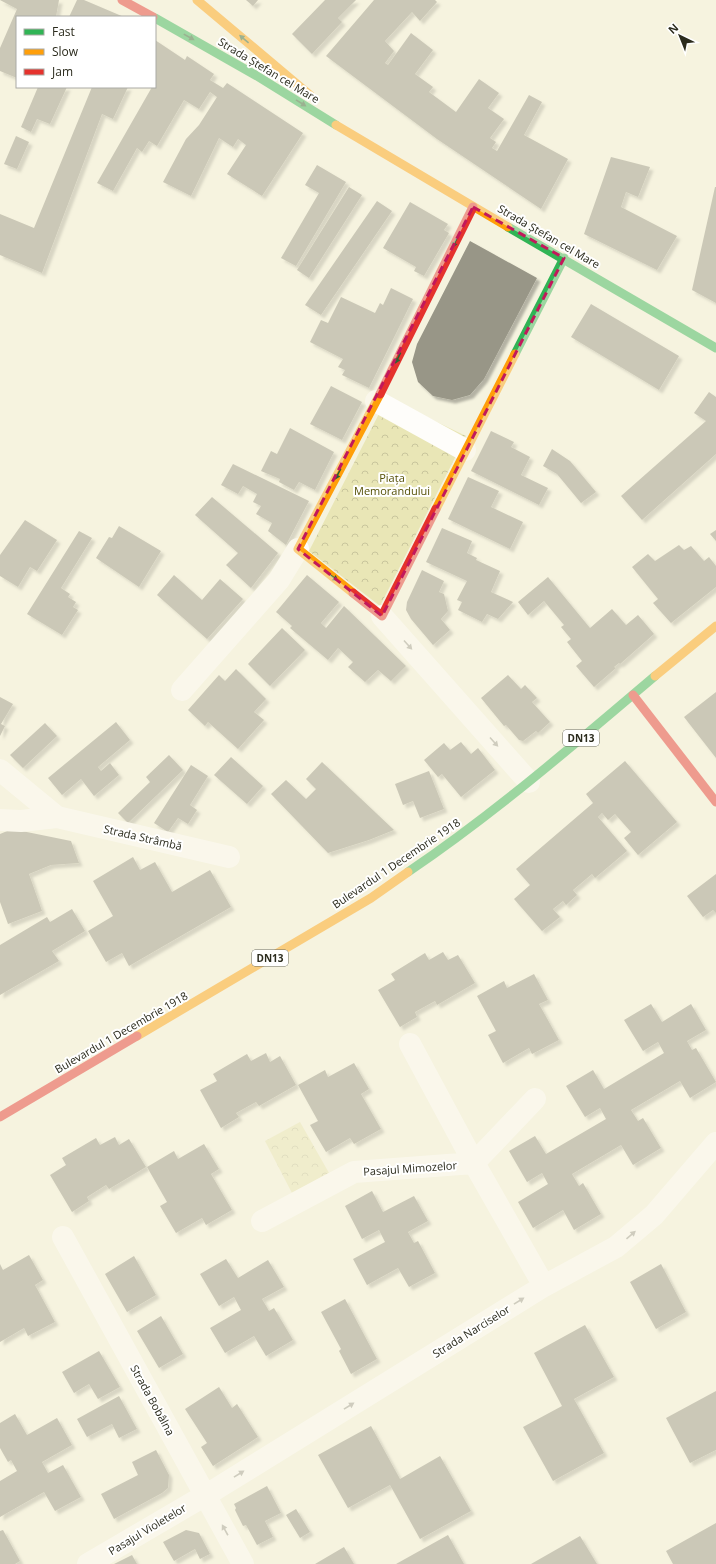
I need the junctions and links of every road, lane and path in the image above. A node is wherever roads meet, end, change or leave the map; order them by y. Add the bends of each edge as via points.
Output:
1 (122, 0) edge
2 (197, 0) edge
3 (150, 16) edge
4 (156, 19) edge
5 (370, 146) junction
6 (473, 207) junction
7 (564, 258) junction
8 (716, 348) edge
9 (376, 401) junction
10 (465, 450) junction
11 (298, 550) junction
12 (382, 616) junction
13 (716, 626) edge
14 (182, 690) dead end
15 (633, 695) junction
16 (0, 770) edge
17 (529, 782) junction
18 (716, 802) edge
19 (57, 817) junction
20 (0, 820) edge
21 (229, 857) dead end
22 (410, 1044) dead end
23 (535, 1098) dead end
24 (0, 1117) edge
25 (716, 1143) edge
26 (474, 1163) junction
27 (262, 1221) dead end
28 (63, 1237) dead end
29 (544, 1286) junction
30 (206, 1495) junction
31 (88, 1564) edge
32 (244, 1564) edge

1 - 3 street, Strada Ștefan cel Mare
5 -> 2 street, Strada Ștefan cel Mare
4 -> 5 street, Strada Ștefan cel Mare via 257,76
5 - 6 street, Strada Ștefan cel Mare
6 - 7 street, Strada Ștefan cel Mare
6 -> 9 street
7 - 8 street, Strada Ștefan cel Mare
7 - 10 street
9 - 10 street
9 -> 11 street
10 - 12 street
11 -> 12 street
11 - 14 street via 278,580
12 -> 17 street
13 - 15 street, Bulevardul 1 Decembrie 1918 / DN13
15 - 17 street, Bulevardul 1 Decembrie 1918 / DN13
15 - 18 street
16 - 19 street, Strada Strâmbă
17 - 24 street, Bulevardul 1 Decembrie 1918 / DN13 via 447,846 372,898
19 - 20 street, Strada Strâmbă via 22,821
19 - 21 street, Strada Strâmbă
22 - 26 street, Pasajul Mimozelor
23 - 26 street
29 -> 25 street, Strada Narciselor via 616,1248 654,1215
26 - 27 street, Pasajul Mimozelor via 354,1172
26 - 29 street, Pasajul Mimozelor
28 - 30 street, Strada Bobâlna
30 -> 29 street, Strada Narciselor
30 - 31 street, Pasajul Violetelor
32 -> 30 street, Strada Bobâlna

